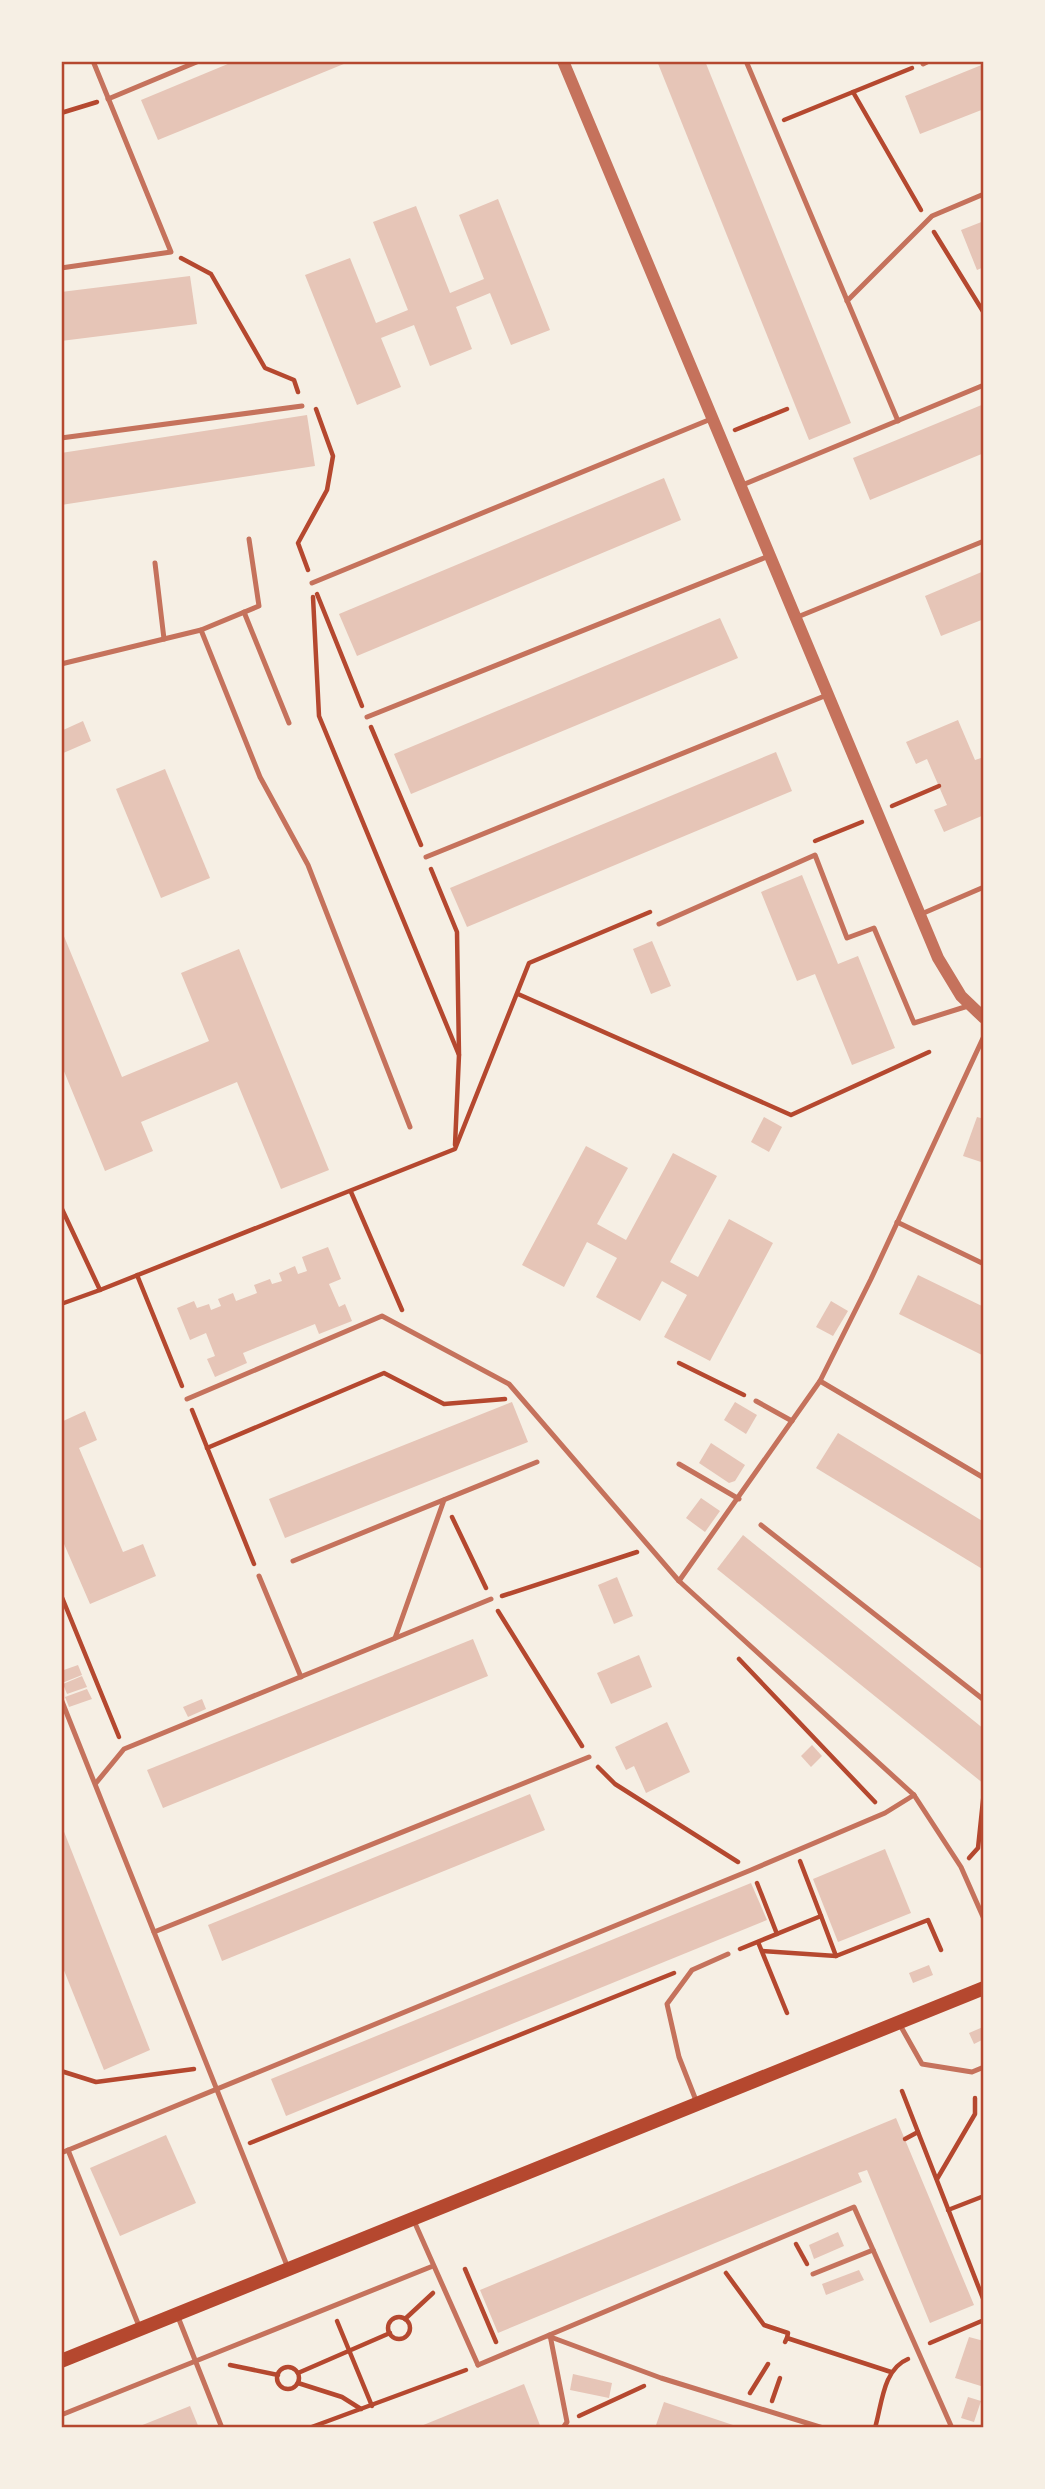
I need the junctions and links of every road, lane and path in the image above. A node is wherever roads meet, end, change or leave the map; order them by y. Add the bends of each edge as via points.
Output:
1 (93, 61) edge
2 (199, 61) edge
3 (563, 61) edge
4 (746, 61) edge
5 (926, 63) edge
6 (853, 92) junction
7 (108, 99) junction
8 (61, 113) edge
9 (773, 124) junction
10 (984, 194) edge
11 (927, 221) junction
12 (171, 252) junction
13 (61, 268) edge
14 (847, 301) junction
15 (984, 313) edge
16 (984, 385) edge
17 (302, 406) junction
18 (787, 409) dead end
19 (712, 419) junction
20 (898, 421) junction
21 (735, 430) dead end
22 (61, 438) edge
23 (740, 486) junction
24 (249, 539) dead end
25 (984, 541) edge
26 (769, 556) junction
27 (155, 563) dead end
28 (312, 583) junction
29 (244, 612) junction
30 (795, 618) junction
31 (201, 630) junction
32 (164, 639) junction
33 (61, 664) edge
34 (827, 695) junction
35 (366, 717) junction
36 (289, 723) dead end
37 (939, 786) dead end
38 (892, 806) dead end
39 (878, 816) junction
40 (812, 842) dead end
41 (426, 857) junction
42 (984, 887) edge
43 (657, 908) dead end
44 (919, 915) junction
45 (659, 924) dead end
46 (518, 993) junction
47 (970, 1005) junction
48 (984, 1018) edge
49 (984, 1036) edge
50 (929, 1052) dead end
51 (459, 1055) junction
52 (410, 1127) dead end
53 (455, 1149) junction
54 (351, 1192) junction
55 (61, 1207) edge
56 (897, 1222) junction
57 (984, 1264) edge
58 (137, 1275) junction
59 (100, 1290) junction
60 (61, 1304) edge
61 (410, 1319) dead end
62 (679, 1363) dead end
63 (820, 1381) junction
64 (510, 1398) dead end
65 (187, 1399) junction
66 (756, 1401) joint
67 (792, 1421) junction
68 (207, 1448) junction
69 (537, 1462) dead end
70 (679, 1464) dead end
71 (984, 1478) edge
72 (739, 1499) junction
73 (444, 1500) junction
74 (761, 1525) dead end
75 (293, 1561) dead end
76 (647, 1562) dead end
77 (259, 1576) joint
78 (680, 1581) junction
79 (61, 1595) edge
80 (491, 1600) junction
81 (395, 1638) junction
82 (733, 1652) dead end
83 (301, 1677) junction
84 (61, 1699) edge
85 (984, 1700) edge
86 (124, 1749) junction
87 (589, 1757) junction
88 (96, 1783) junction
89 (984, 1791) edge
90 (914, 1795) junction
91 (984, 1796) edge
92 (885, 1813) junction
93 (796, 1851) junction
94 (961, 1867) junction
95 (751, 1870) junction
96 (821, 1916) junction
97 (984, 1919) edge
98 (154, 1932) junction
99 (777, 1934) junction
100 (758, 1942) junction
101 (941, 1950) dead end
102 (762, 1951) junction
103 (729, 1954) joint
104 (836, 1956) junction
105 (691, 1970) junction
106 (984, 1987) edge
107 (786, 2013) dead end
108 (899, 2022) junction
109 (207, 2067) junction
110 (984, 2067) edge
111 (61, 2071) edge
112 (216, 2088) junction
113 (902, 2091) dead end
114 (975, 2098) dead end
115 (697, 2104) junction
116 (918, 2132) junction
117 (905, 2139) dead end
118 (240, 2148) junction
119 (68, 2150) junction
120 (61, 2153) edge
121 (936, 2179) junction
122 (984, 2196) edge
123 (948, 2210) junction
124 (413, 2219) junction
125 (790, 2234) junction
126 (873, 2250) junction
127 (719, 2264) junction
128 (433, 2266) junction
129 (289, 2269) junction
130 (465, 2269) dead end
131 (813, 2274) joint
132 (441, 2286) junction
133 (984, 2301) edge
134 (177, 2315) junction
135 (405, 2319) junction
136 (984, 2320) edge
137 (337, 2321) dead end
138 (140, 2329) junction
139 (390, 2333) junction
140 (550, 2335) junction
141 (349, 2351) junction
142 (917, 2352) junction
143 (502, 2355) junction
144 (61, 2361) edge
145 (196, 2361) junction
146 (768, 2364) dead end
147 (230, 2365) dead end
148 (478, 2365) junction
149 (891, 2372) junction
150 (298, 2373) junction
151 (278, 2375) junction
152 (661, 2378) junction
153 (780, 2378) dead end
154 (298, 2383) junction
155 (744, 2404) junction
156 (372, 2406) junction
157 (363, 2409) junction
158 (769, 2411) junction
159 (61, 2415) edge
160 (565, 2425) edge
161 (222, 2428) edge
162 (309, 2428) edge
163 (822, 2428) edge
164 (875, 2428) edge
165 (952, 2428) edge

1 - 7 lane
2 - 7 lane
3 - 19 street
4 - 9 lane
5 - 6 path
6 - 9 path
6 - 11 path
7 - 8 path
7 - 12 lane
9 - 14 lane
10 - 11 lane
11 - 14 lane
11 - 15 path
12 - 13 lane
12 - 17 path via 211,274 265,368 294,380
14 - 20 lane
16 - 20 lane
17 - 22 lane
17 - 28 path via 313,402 333,456 327,489 298,543
18 - 21 path
19 - 23 street
19 - 28 lane
20 - 23 lane
23 - 26 street
24 - 29 lane via 259,606
25 - 30 lane
26 - 30 street
26 - 35 lane
27 - 32 lane
28 - 35 path
28 - 51 path via 319,716
29 - 31 lane
29 - 36 lane
30 - 34 street
31 - 32 lane
31 - 52 lane via 260,777 308,865
32 - 33 lane
34 - 39 street
34 - 41 lane
35 - 41 path
37 - 38 path
39 - 40 path
39 - 44 street
41 - 51 path via 457,932
42 - 44 lane
43 - 46 path via 529,963
44 - 47 street via 938,958
45 - 47 lane via 815,855 847,938 874,928 914,1023
46 - 50 path via 791,1115
46 - 53 path
47 - 48 street
49 - 56 lane
51 - 53 path
53 - 54 path
54 - 58 path
54 - 61 path via 398,1304
55 - 59 path
56 - 57 lane
56 - 63 lane
58 - 59 path
58 - 65 path
59 - 60 path
62 - 66 path
63 - 67 lane
63 - 71 lane
64 - 68 path via 444,1404 384,1373
65 - 68 path
65 - 78 lane via 382,1316 509,1384
66 - 67 lane
67 - 72 lane
68 - 77 path
69 - 73 lane
70 - 72 lane
72 - 78 lane
73 - 75 lane
73 - 80 path
73 - 81 lane
74 - 85 lane
76 - 80 path via 638,1552
77 - 83 lane
78 - 90 lane
79 - 86 path
80 - 81 lane
80 - 87 path
81 - 83 lane
82 - 92 path
83 - 86 lane
84 - 88 lane
86 - 88 lane
87 - 95 path via 615,1784
87 - 98 lane
88 - 98 lane
89 - 91 path
90 - 92 lane
90 - 94 lane
91 - 94 path via 978,1848
92 - 93 lane
93 - 95 lane
93 - 96 path
94 - 97 lane
95 - 99 path
95 - 112 lane
96 - 99 path
96 - 104 path
98 - 109 lane
99 - 100 path
100 - 102 path
100 - 103 path
101 - 104 path via 928,1920
102 - 104 path
102 - 107 path
103 - 105 lane
105 - 115 lane via 667,2004
105 - 118 path via 664,1974
106 - 108 main road
108 - 110 lane via 922,2064 972,2071
108 - 115 main road
109 - 111 path via 96,2082
109 - 112 lane
112 - 118 lane
112 - 119 lane
113 - 116 path
114 - 121 path via 975,2114
115 - 124 main road
116 - 117 path
116 - 121 path
118 - 129 lane
119 - 120 lane
119 - 138 lane
121 - 123 path
122 - 123 path
123 - 133 path
124 - 128 lane
124 - 129 main road
125 - 126 lane via 854,2207
125 - 127 lane
125 - 131 path
126 - 131 lane
126 - 142 lane
127 - 140 lane
127 - 149 path via 764,2325 789,2333 786,2340
128 - 132 lane
128 - 145 lane
129 - 134 main road
130 - 143 path
132 - 135 path
132 - 148 lane
134 - 138 main road
134 - 145 lane
135 - 139 path via 392,2320
135 - 139 path via 410,2328 406,2337 399,2339
136 - 142 path
137 - 141 path
138 - 144 main road
139 - 141 path
140 - 143 lane
140 - 152 lane
140 - 160 lane
141 - 150 path
141 - 156 path
142 - 149 path
142 - 165 lane
143 - 148 lane
145 - 159 lane
145 - 161 lane
146 - 155 path
147 - 151 path
148 - 156 path
149 - 164 path
150 - 151 path via 285,2367
150 - 154 path
151 - 154 path via 286,2389
152 - 155 lane
152 - 160 path
153 - 158 path
154 - 157 path
155 - 158 lane
156 - 157 path
157 - 162 path
158 - 163 lane

